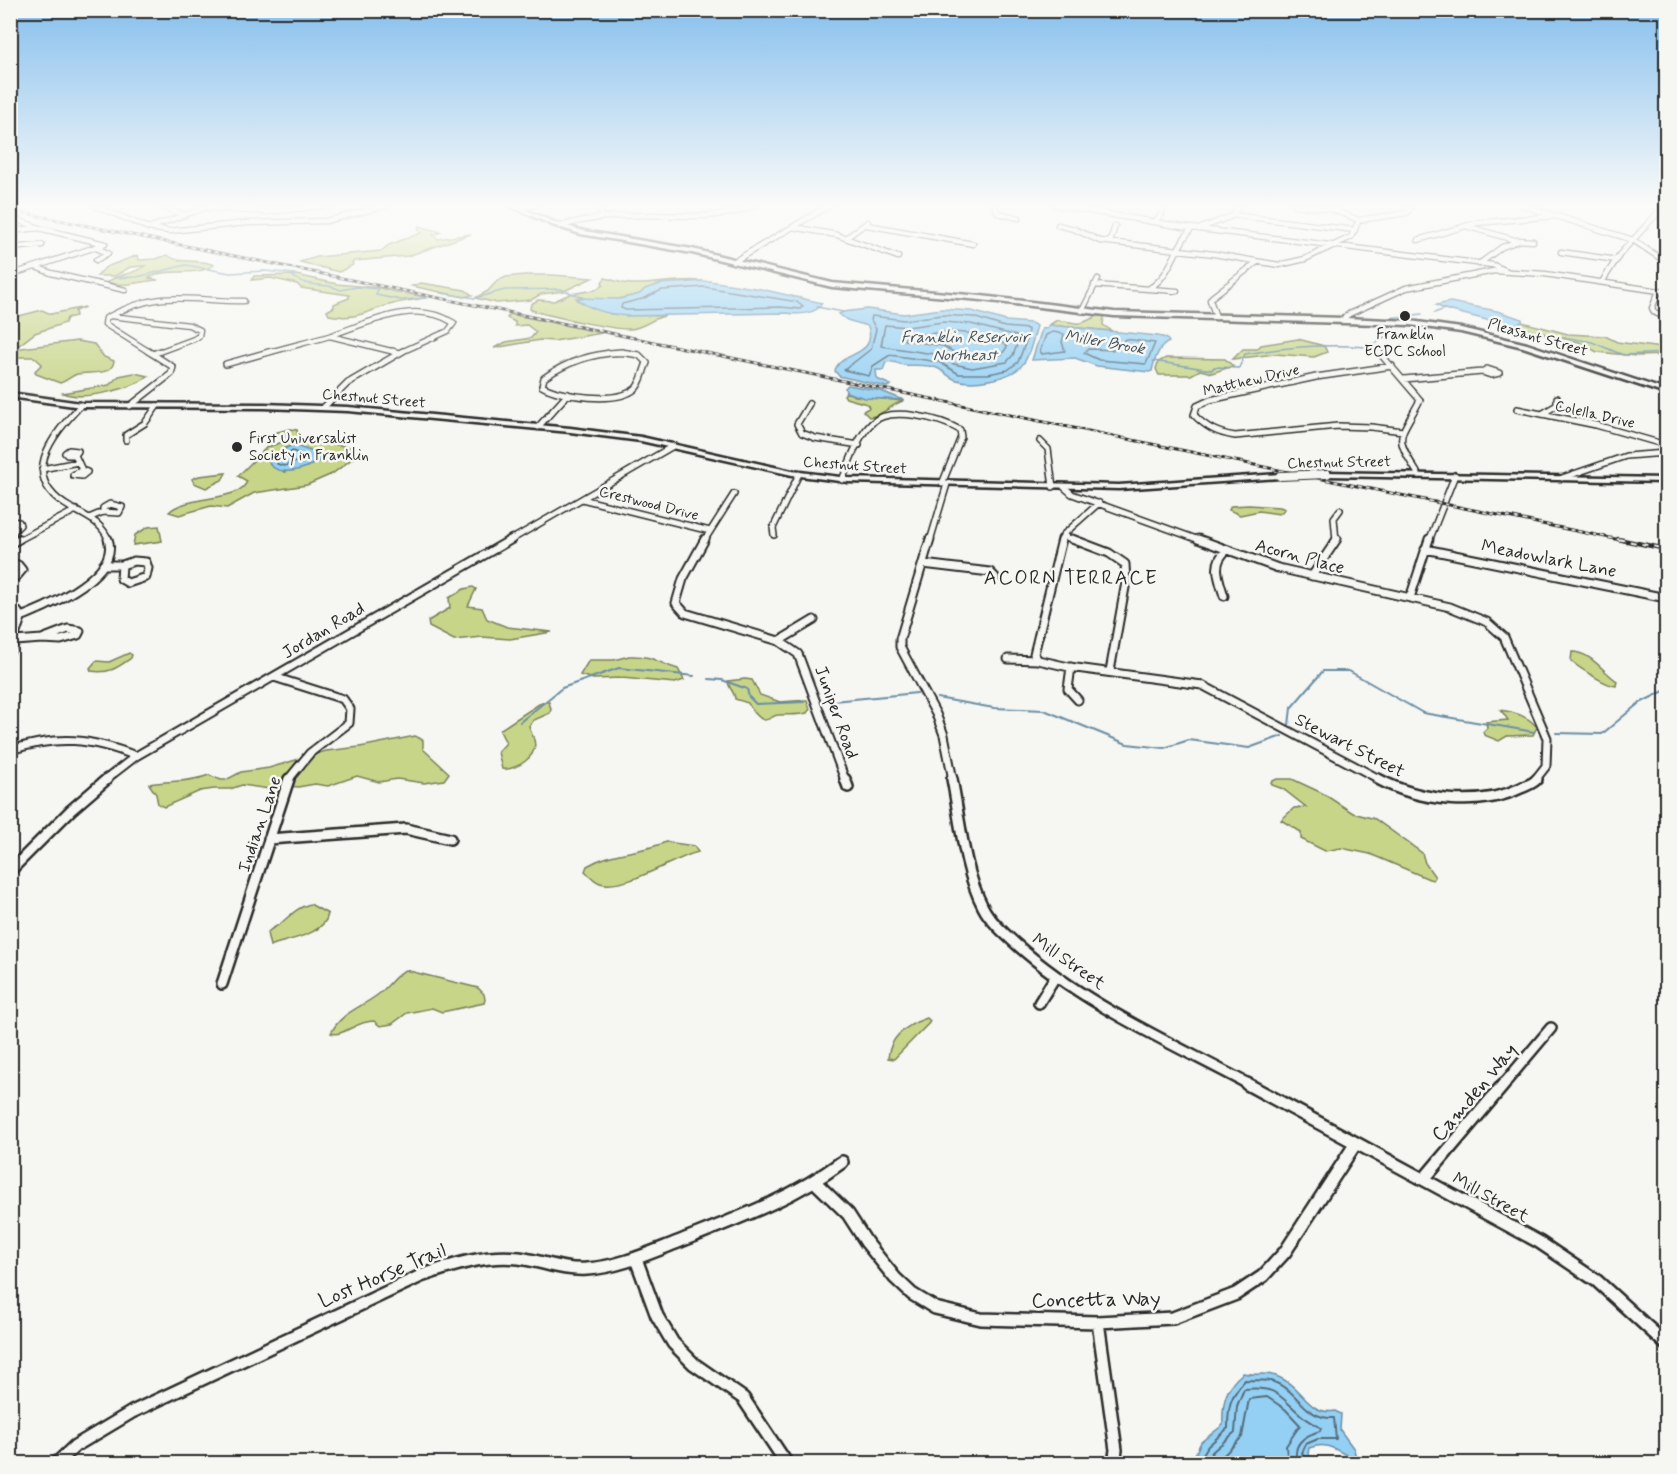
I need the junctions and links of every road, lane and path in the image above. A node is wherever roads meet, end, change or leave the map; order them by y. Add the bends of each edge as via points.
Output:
1 (54, 274) edge
2 (786, 274) edge
3 (1165, 274) edge
4 (1242, 274) edge
5 (1479, 274) edge
6 (1531, 274) edge
7 (1608, 274) edge
8 (1098, 279) dead end
9 (1602, 282) junction
10 (1094, 285) junction
11 (1149, 289) junction
12 (125, 290) dead end
13 (1177, 291) dead end
14 (1659, 291) junction
15 (1666, 292) edge
16 (244, 301) dead end
17 (1082, 311) junction
18 (109, 316) junction
19 (1216, 317) junction
20 (1666, 318) edge
21 (1346, 320) junction
22 (328, 336) junction
23 (1371, 347) dead end
24 (399, 353) junction
25 (153, 354) junction
26 (226, 364) dead end
27 (1392, 366) junction
28 (1482, 372) dead end
29 (1404, 379) junction
30 (1666, 392) edge
31 (568, 394) junction
32 (10, 395) edge
33 (1557, 398) dead end
34 (809, 404) dead end
35 (81, 405) junction
36 (130, 406) junction
37 (157, 406) junction
38 (324, 407) junction
39 (1517, 409) dead end
40 (1542, 414) junction
41 (538, 427) junction
42 (1403, 431) junction
43 (126, 440) dead end
44 (1040, 441) dead end
45 (859, 445) junction
46 (1666, 445) edge
47 (673, 446) junction
48 (1666, 453) edge
49 (75, 455) dead end
50 (78, 462) junction
51 (42, 469) junction
52 (82, 470) dead end
53 (799, 474) junction
54 (1418, 474) junction
55 (1455, 475) junction
56 (1562, 478) junction
57 (842, 480) junction
58 (1666, 480) edge
59 (944, 484) junction
60 (1053, 487) junction
61 (1064, 487) junction
62 (734, 494) dead end
63 (582, 499) junction
64 (1099, 503) junction
65 (76, 510) junction
66 (1340, 510) dead end
67 (103, 512) dead end
68 (89, 518) junction
69 (10, 521) edge
70 (710, 531) junction
71 (774, 535) dead end
72 (1063, 536) junction
73 (12, 539) edge
74 (1425, 549) junction
75 (1227, 550) junction
76 (10, 563) edge
77 (923, 564) junction
78 (103, 565) junction
79 (122, 565) junction
80 (1312, 576) junction
81 (995, 577) dead end
82 (10, 579) edge
83 (1224, 596) dead end
84 (1410, 598) junction
85 (1666, 598) edge
86 (10, 609) edge
87 (21, 618) junction
88 (814, 620) dead end
89 (10, 621) edge
90 (42, 639) dead end
91 (15, 641) junction
92 (779, 641) junction
93 (10, 651) edge
94 (1008, 659) dead end
95 (1038, 660) junction
96 (1071, 667) junction
97 (1110, 671) junction
98 (274, 677) junction
99 (1078, 700) dead end
100 (10, 750) edge
101 (136, 756) junction
102 (848, 787) dead end
103 (269, 839) junction
104 (450, 839) dead end
105 (10, 871) edge
106 (1055, 977) junction
107 (222, 984) dead end
108 (1039, 1003) dead end
109 (1551, 1028) dead end
110 (1356, 1143) junction
111 (842, 1162) dead end
112 (1424, 1179) junction
113 (814, 1181) junction
114 (636, 1259) junction
115 (1098, 1322) junction
116 (1666, 1344) edge
117 (57, 1464) edge
118 (787, 1464) edge
119 (1114, 1464) edge

1 - 12 street
2 - 17 main road, Pleasant Street via 832,285
3 - 11 street
4 - 19 street via 1210,300
5 - 21 street via 1406,288 1349,314
6 - 9 street
7 - 9 street
8 - 10 street
9 - 14 street
10 - 11 street
10 - 17 street
11 - 13 street
14 - 15 street
14 - 20 street via 1652,309
16 - 18 street via 159,297
17 - 19 main road, Pleasant Street
18 - 25 street via 105,324
18 - 25 street via 199,328 194,339
19 - 21 main road, Pleasant Street
21 - 30 main road, Pleasant Street via 1424,325 1493,336
22 - 24 street
22 - 24 street via 400,312 417,312 454,323 448,331
22 - 26 street
23 - 27 street
24 - 38 street via 338,391
25 - 36 street via 172,366 172,372
27 - 29 street
27 - 42 street, Matthew Drive via 1316,377 1210,400 1197,406 1194,415 1215,430 1240,436 1329,427
28 - 29 street
29 - 42 street via 1420,400
31 - 31 street via 603,397 632,391 647,363 636,354 588,355 542,380 546,390
31 - 41 street
32 - 35 main road, Chestnut Street
33 - 40 street via 1557,405
34 - 45 street via 797,424 802,433
35 - 36 main road, Chestnut Street
35 - 51 street via 48,444
36 - 37 main road, Chestnut Street
37 - 38 main road, Chestnut Street
37 - 43 street via 146,423 126,435
38 - 41 main road, Chestnut Street
39 - 40 street, Colella Drive
40 - 46 street, Colella Drive
41 - 47 main road, Chestnut Street via 620,435
42 - 54 street via 1400,444
44 - 60 street via 1048,449
45 - 57 street
45 - 59 street, Mill Street via 873,421 888,416 921,417 953,426 960,430 961,437
47 - 53 main road, Chestnut Street
47 - 63 street, Jordan Road
48 - 56 street via 1626,456
49 - 50 street
50 - 51 street
50 - 52 street
51 - 65 street via 42,479 52,493
53 - 57 main road, Chestnut Street
53 - 71 street via 773,528
54 - 55 main road, Chestnut Street
54 - 61 main road, Chestnut Street, bridge via 1327,474 1119,488
55 - 56 main road, Chestnut Street
55 - 74 street
56 - 58 main road, Chestnut Street
57 - 59 main road, Chestnut Street
59 - 60 main road, Chestnut Street
59 - 77 street, Mill Street
60 - 61 main road, Chestnut Street
61 - 64 street, Acorn Place via 1072,494
62 - 70 street, Juniper Road
63 - 70 street, Crestwood Drive
63 - 98 street, Jordan Road
64 - 72 street
64 - 75 street, Acorn Place
65 - 68 street
65 - 73 street
66 - 80 street via 1334,518 1337,539
67 - 68 street
68 - 78 street via 109,536 111,548
69 - 73 street via 20,525
70 - 92 street, Juniper Road via 676,595 679,608
72 - 95 street via 1034,654
72 - 97 street via 1109,553 1125,564
74 - 84 street
74 - 85 street, Meadowlark Lane
75 - 80 street, Acorn Place
75 - 83 street via 1216,568
76 - 82 street via 22,570
77 - 81 street via 990,572
77 - 106 street, Mill Street via 900,647 944,735 975,888 992,921
78 - 79 street
78 - 87 street via 65,597
79 - 79 street via 124,582 146,577 146,562
80 - 84 street, Acorn Place
84 - 97 street, Stewart Street via 1480,618 1504,637 1547,738 1546,766 1534,782 1508,794 1464,800 1426,795 1386,783 1210,688
86 - 87 street
87 - 89 street
87 - 91 street
88 - 92 street
90 - 91 street
91 - 93 street
92 - 102 street, Juniper Road via 798,654 804,666
94 - 95 street, Stewart Street
95 - 96 street, Stewart Street
96 - 97 street, Stewart Street
96 - 99 street via 1068,689
98 - 101 street, Jordan Road
98 - 103 street, Indian Lane via 343,699 351,713 349,723 293,771
100 - 101 street via 46,742 96,742
101 - 105 street, Jordan Road via 96,787
103 - 104 street via 406,829
103 - 107 street, Indian Lane
106 - 108 street
106 - 110 street, Mill Street
109 - 112 street, Camden Way
110 - 112 street, Mill Street
110 - 115 street, Concetta Way via 1285,1252 1254,1283 1173,1318
111 - 113 street, Lost Horse Trail
112 - 116 street, Mill Street via 1539,1242 1597,1281
113 - 114 street, Lost Horse Trail via 777,1202
113 - 115 street, Concetta Way via 848,1214 895,1278 935,1308 981,1319
114 - 117 street, Lost Horse Trail via 584,1270 519,1258 471,1259 421,1276 132,1412 75,1446
114 - 118 street via 653,1306 674,1344 692,1363 744,1400
115 - 119 street via 1116,1450

